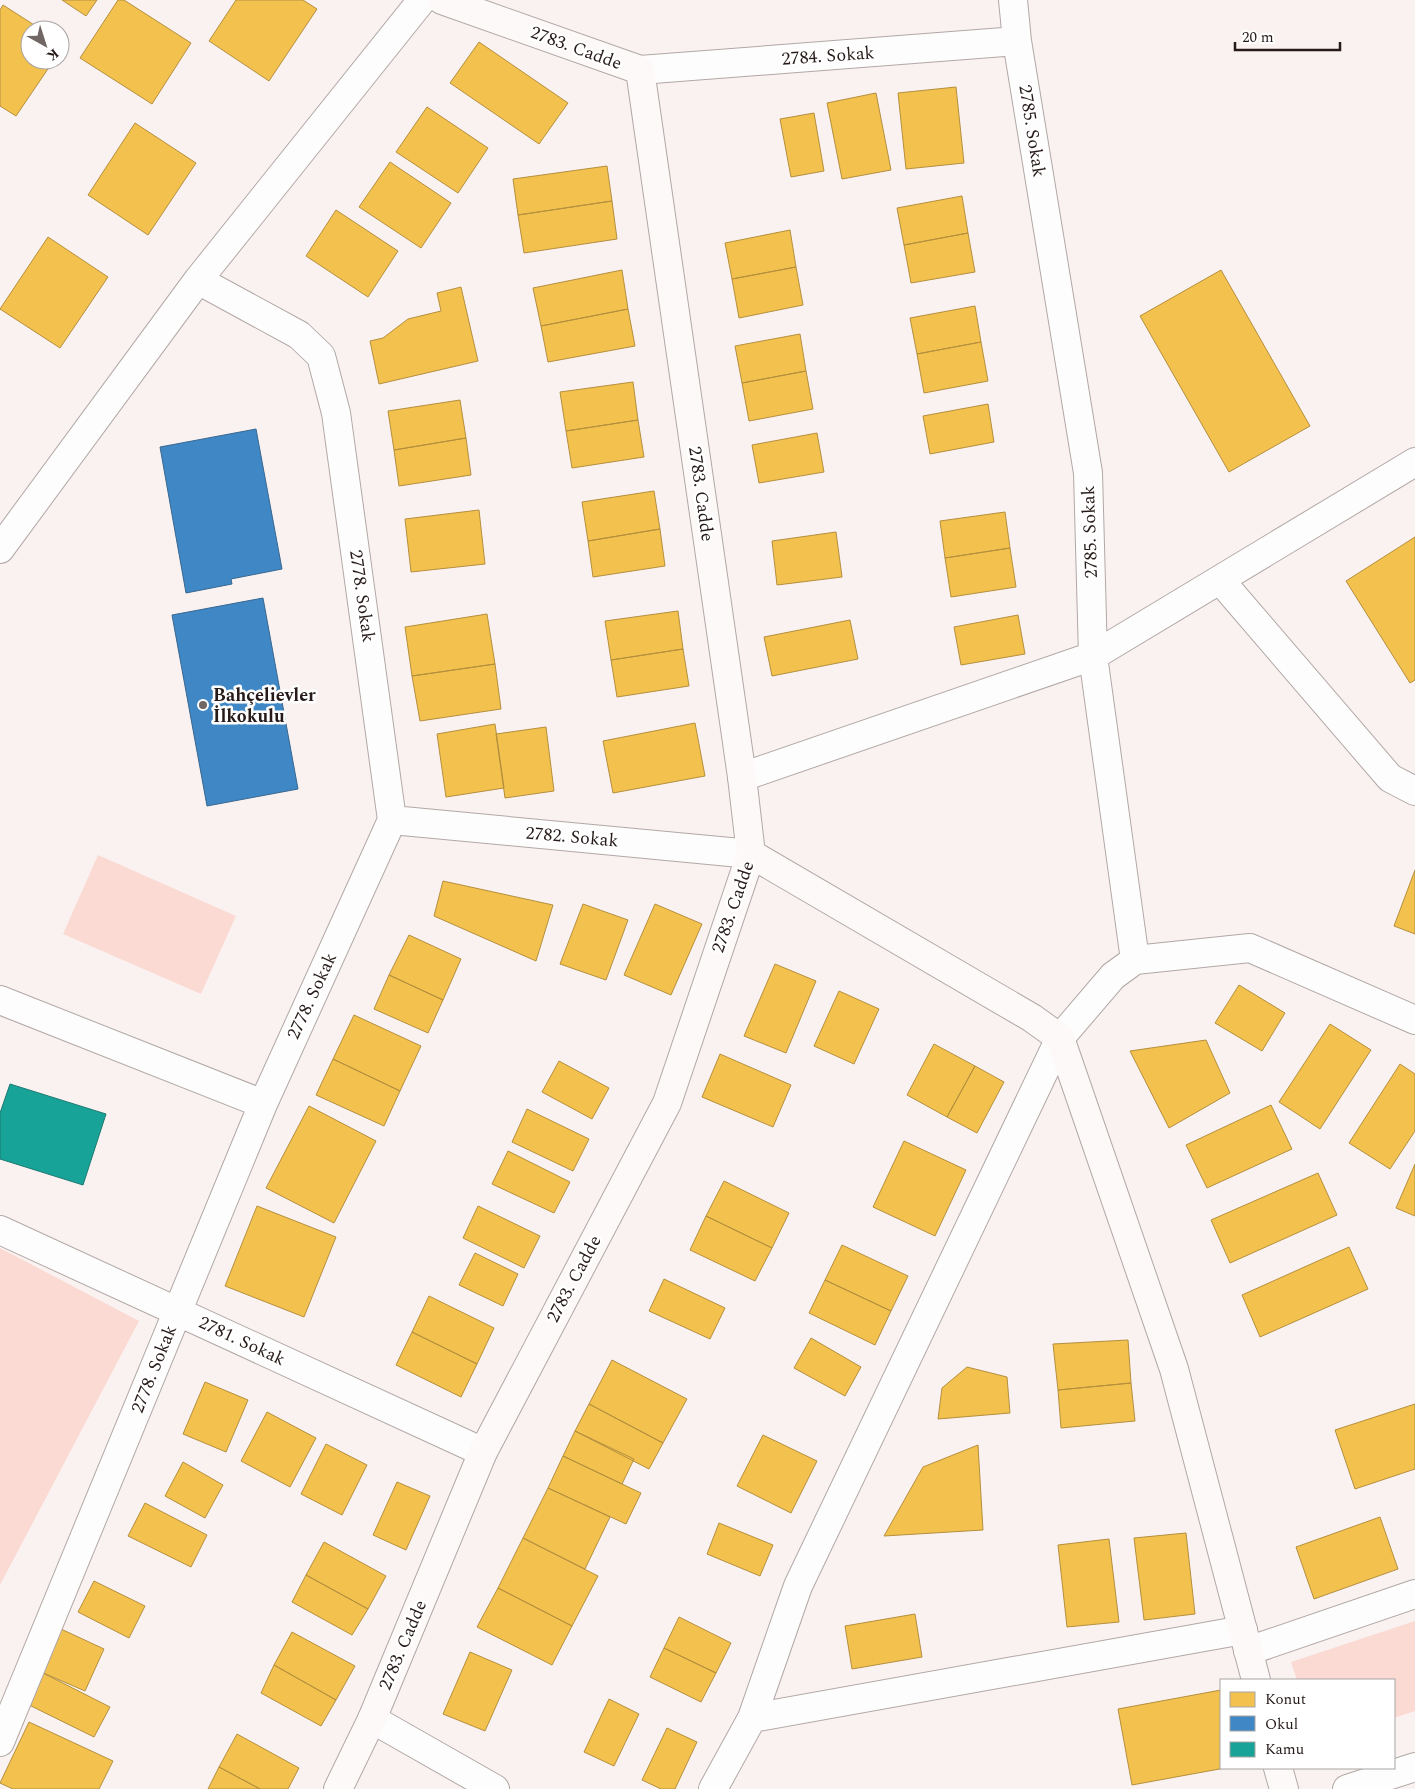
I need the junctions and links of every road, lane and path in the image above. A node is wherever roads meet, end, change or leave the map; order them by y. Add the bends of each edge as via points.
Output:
1 (422, 0) edge
2 (442, 0) edge
3 (1013, 0) edge
4 (1017, 41) junction
5 (640, 70) junction
6 (198, 280) junction
7 (1415, 462) edge
8 (0, 549) edge
9 (1220, 580) junction
10 (1093, 656) junction
11 (742, 777) junction
12 (1415, 791) edge
13 (392, 820) junction
14 (751, 854) junction
15 (1135, 960) junction
16 (0, 1000) edge
17 (1415, 1020) edge
18 (1060, 1038) junction
19 (263, 1104) junction
20 (0, 1230) edge
21 (178, 1311) junction
22 (483, 1452) junction
23 (1415, 1594) edge
24 (1246, 1640) junction
25 (1256, 1679) edge
26 (372, 1718) junction
27 (752, 1718) junction
28 (0, 1742) edge
29 (1415, 1767) edge
30 (1278, 1769) edge
31 (338, 1789) edge
32 (495, 1789) edge
33 (714, 1789) edge
34 (1284, 1789) edge
35 (1347, 1789) edge

1 - 6 street
2 - 5 main road, 2783. Cadde
3 - 4 street, 2785. Sokak
4 - 5 street, 2784. Sokak
4 - 10 street, 2785. Sokak via 1088,473
5 - 11 main road, 2783. Cadde
6 - 8 street
6 - 13 street, 2778. Sokak via 300,336 321,356 336,413
7 - 9 street
9 - 10 street
9 - 12 street via 1390,778
10 - 11 street
10 - 15 street, 2785. Sokak
11 - 14 main road, 2783. Cadde
13 - 14 street, 2782. Sokak
13 - 19 street, 2778. Sokak
14 - 18 main road via 1032,1018
14 - 22 main road, 2783. Cadde via 667,1103
15 - 17 street via 1250,948
15 - 18 street via 1113,976
16 - 19 street
18 - 24 main road via 1174,1369
18 - 27 street via 798,1586
19 - 21 street, 2778. Sokak
20 - 21 street, 2781. Sokak
21 - 22 street, 2781. Sokak
21 - 28 street, 2778. Sokak
22 - 26 main road, 2783. Cadde
23 - 24 street
24 - 25 main road
24 - 27 street
26 - 31 main road, 2783. Cadde
26 - 32 street
27 - 33 street
29 - 35 street
30 - 34 main road

